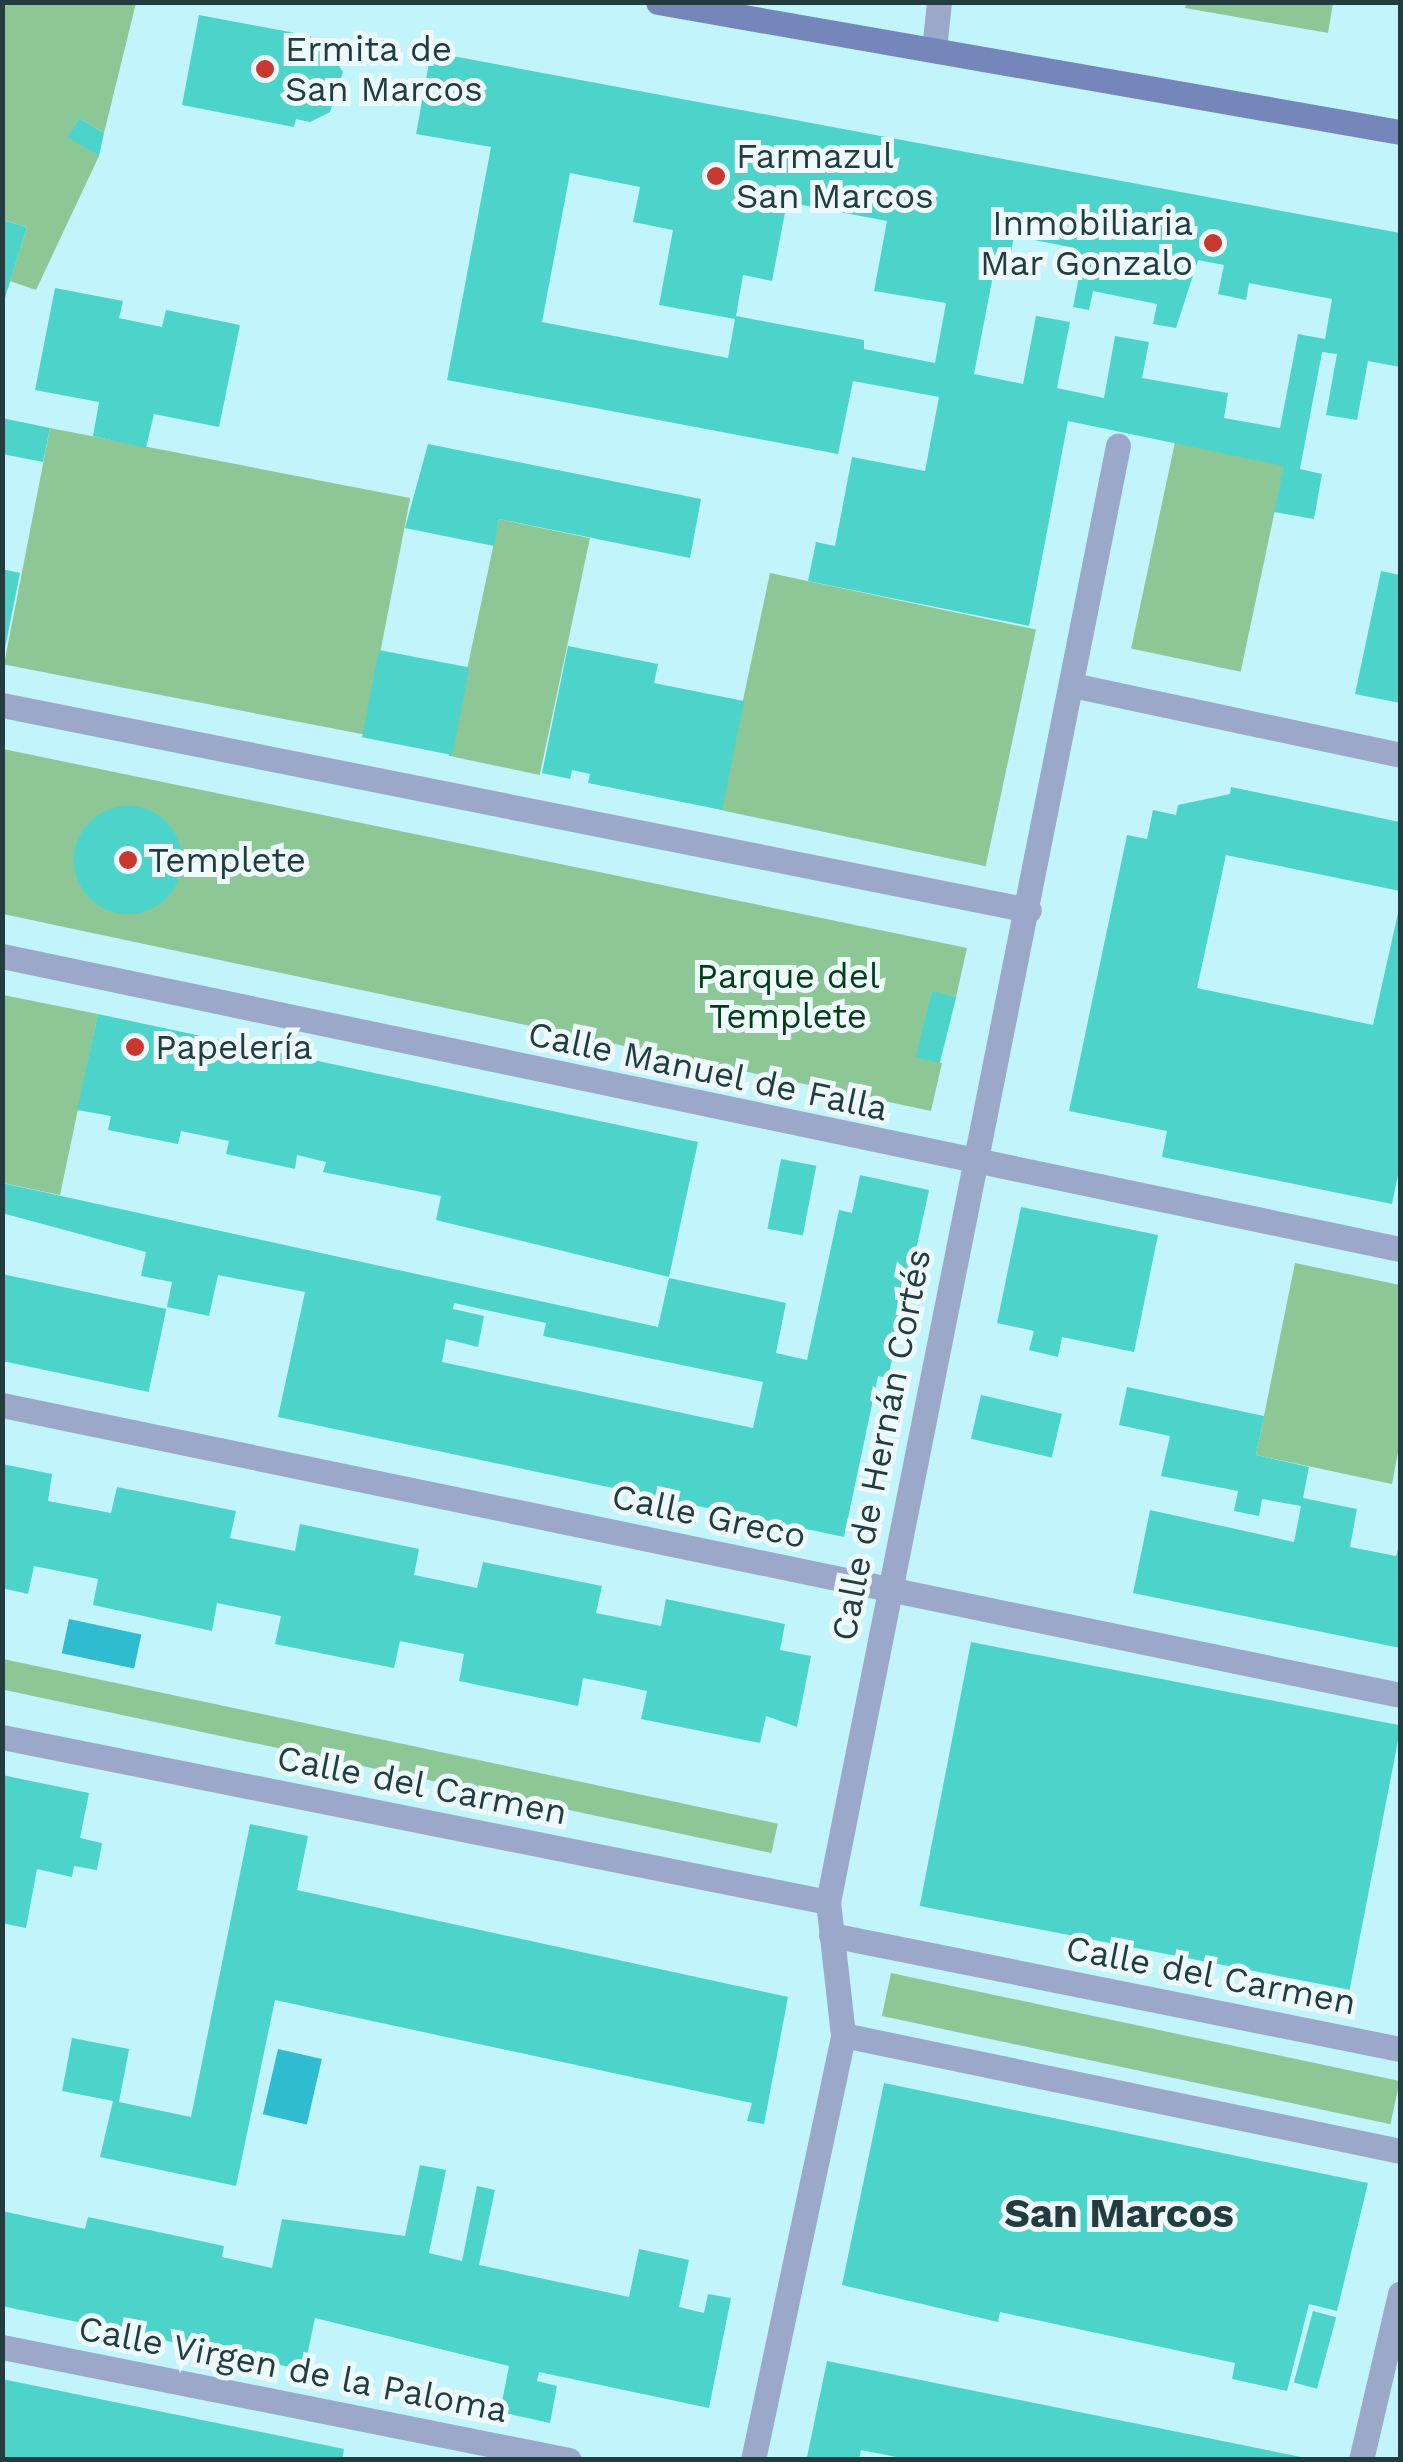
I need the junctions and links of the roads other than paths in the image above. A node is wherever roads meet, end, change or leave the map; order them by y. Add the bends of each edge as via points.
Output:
1 (658, 2) edge
2 (940, 2) edge
3 (934, 49) junction
4 (1400, 132) edge
5 (1118, 446) dead end
6 (1072, 685) junction
7 (2, 706) edge
8 (1400, 754) edge
9 (1030, 910) junction
10 (2, 956) edge
11 (973, 1163) junction
12 (1400, 1249) edge
13 (2, 1405) edge
14 (887, 1589) junction
15 (1400, 1696) edge
16 (2, 1737) edge
17 (828, 1902) junction
18 (831, 1935) junction
19 (843, 2035) junction
20 (1400, 2048) edge
21 (1400, 2151) edge
22 (1400, 2294) edge
23 (2, 2347) edge
24 (569, 2460) edge
25 (753, 2460) edge
26 (1361, 2460) edge

1 - 3 street
2 - 3 street
3 - 4 street
5 - 6 street, Calle de Hernán Cortés
6 - 8 street
6 - 9 street, Calle de Hernán Cortés
7 - 9 street
9 - 11 street, Calle de Hernán Cortés
10 - 11 street, Calle Manuel de Falla
11 - 12 street, Calle Manuel de Falla
11 - 14 street, Calle de Hernán Cortés
13 - 14 street, Calle Greco
14 - 15 street, Calle Greco
14 - 17 street, Calle de Hernán Cortés
16 - 17 street, Calle del Carmen
17 - 18 street, Calle de Hernán Cortés
18 - 19 street, Calle de Hernán Cortés
18 - 20 street, Calle del Carmen
19 - 21 street
19 - 25 street, Calle de Hernán Cortés
22 - 26 street
23 - 24 street, Calle Virgen de la Paloma

